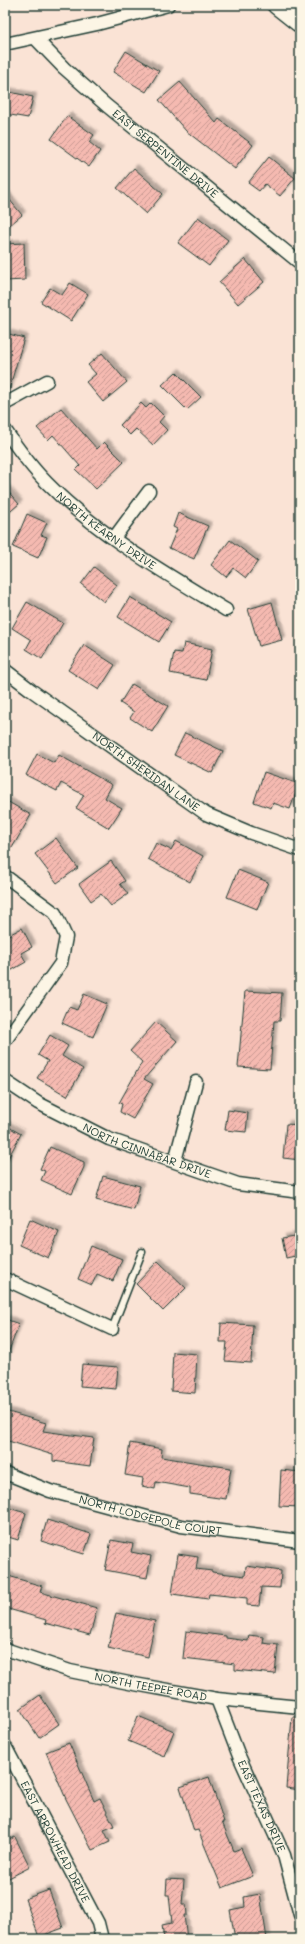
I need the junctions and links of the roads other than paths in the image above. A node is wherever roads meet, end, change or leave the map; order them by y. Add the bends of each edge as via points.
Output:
1 (168, 5) edge
2 (276, 5) edge
3 (300, 24) edge
4 (36, 39) junction
5 (5, 44) edge
6 (300, 263) edge
7 (47, 381) dead end
8 (5, 404) edge
9 (5, 430) edge
10 (149, 491) dead end
11 (114, 538) junction
12 (226, 610) dead end
13 (5, 670) edge
14 (300, 850) edge
15 (5, 876) edge
16 (5, 1041) edge
17 (5, 1081) edge
18 (196, 1082) dead end
19 (175, 1161) junction
20 (300, 1192) edge
21 (142, 1252) dead end
22 (5, 1279) edge
23 (112, 1329) joint
24 (5, 1473) edge
25 (300, 1541) edge
26 (5, 1649) edge
27 (217, 1699) junction
28 (300, 1707) edge
29 (5, 1746) edge
30 (300, 1915) edge
31 (102, 1939) edge

1 - 4 street
2 - 3 main road
4 - 5 street
4 - 6 street, EAST SERPENTINE DRIVE via 107,106
7 - 8 street
9 - 11 street, NORTH KEARNY DRIVE via 19,451 47,483
10 - 11 street
11 - 12 street, NORTH KEARNY DRIVE
13 - 14 street, NORTH SHERIDAN LANE via 206,814
15 - 16 street via 55,913 66,936 62,962
17 - 19 street, NORTH CINNABAR DRIVE via 38,1102 109,1139
18 - 19 street
19 - 20 street, NORTH CINNABAR DRIVE via 238,1184
21 - 23 lane
22 - 23 street
24 - 25 street, NORTH LODGEPOLE COURT via 50,1491 181,1526
26 - 27 street, NORTH TEEPEE ROAD via 70,1671
27 - 28 street, NORTH TEEPEE ROAD
27 - 30 street, EAST TEXAS DRIVE via 239,1756 284,1855
29 - 31 street, EAST ARROWHEAD DRIVE via 98,1923

